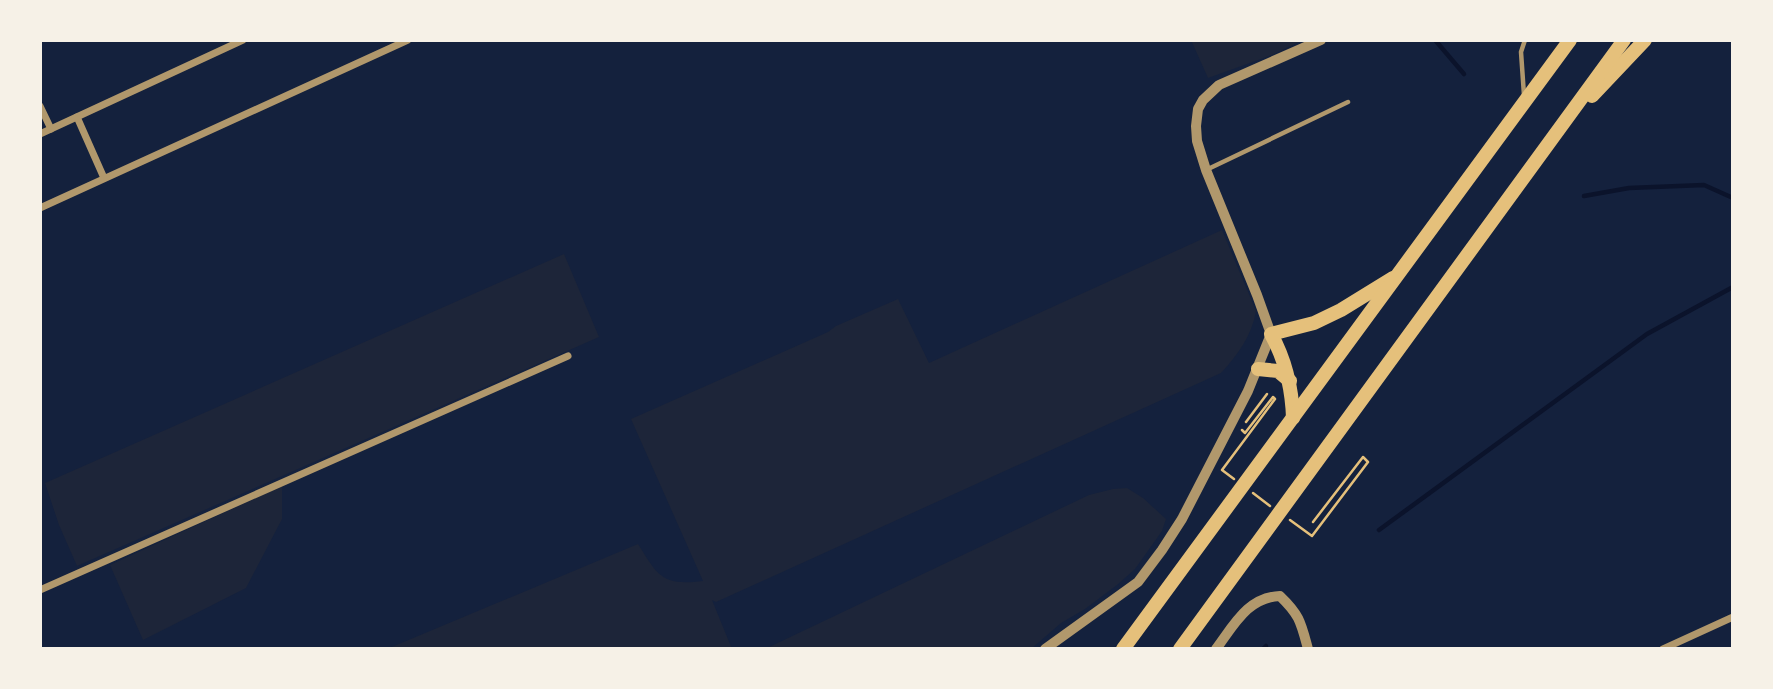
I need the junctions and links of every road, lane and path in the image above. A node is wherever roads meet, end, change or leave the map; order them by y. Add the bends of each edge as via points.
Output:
1 (243, 40) edge
2 (408, 40) edge
3 (1321, 40) edge
4 (1525, 40) edge
5 (1570, 40) edge
6 (1624, 40) edge
7 (1645, 40) edge
8 (1348, 102) dead end
9 (1524, 103) junction
10 (40, 106) edge
11 (76, 117) junction
12 (51, 129) junction
13 (1559, 129) junction
14 (40, 134) edge
15 (1206, 170) junction
16 (104, 178) junction
17 (40, 208) edge
18 (1397, 276) junction
19 (1271, 334) junction
20 (568, 356) dead end
21 (1258, 369) junction
22 (1290, 381) junction
23 (1267, 394) dead end
24 (1293, 418) junction
25 (1233, 478) dead end
26 (1244, 486) dead end
27 (1278, 511) dead end
28 (1289, 519) dead end
29 (1313, 522) dead end
30 (40, 590) edge
31 (1733, 617) edge
32 (1045, 649) edge
33 (1123, 649) edge
34 (1180, 649) edge
35 (1216, 649) edge
36 (1308, 649) edge
37 (1663, 649) edge

1 - 11 street
2 - 16 street
3 - 15 street via 1219,85 1203,100 1196,126
4 - 9 lane via 1521,52
5 - 9 highway
6 - 13 highway
7 - 13 highway
8 - 15 lane
9 - 18 highway
10 - 12 street
11 - 12 street
11 - 16 street
12 - 14 street
13 - 34 highway
15 - 19 street
16 - 17 street
18 - 19 highway via 1332,315
18 - 24 highway
19 - 21 street
19 - 22 highway
20 - 30 street
21 - 22 highway via 1278,371
21 - 32 street via 1182,519 1138,582
22 - 24 highway
23 - 25 path via 1241,429 1245,433 1275,399 1222,470
24 - 33 highway
26 - 27 path
28 - 29 path via 1312,536 1368,462 1363,457
31 - 37 street
35 - 36 street via 1252,604 1280,596 1301,621

